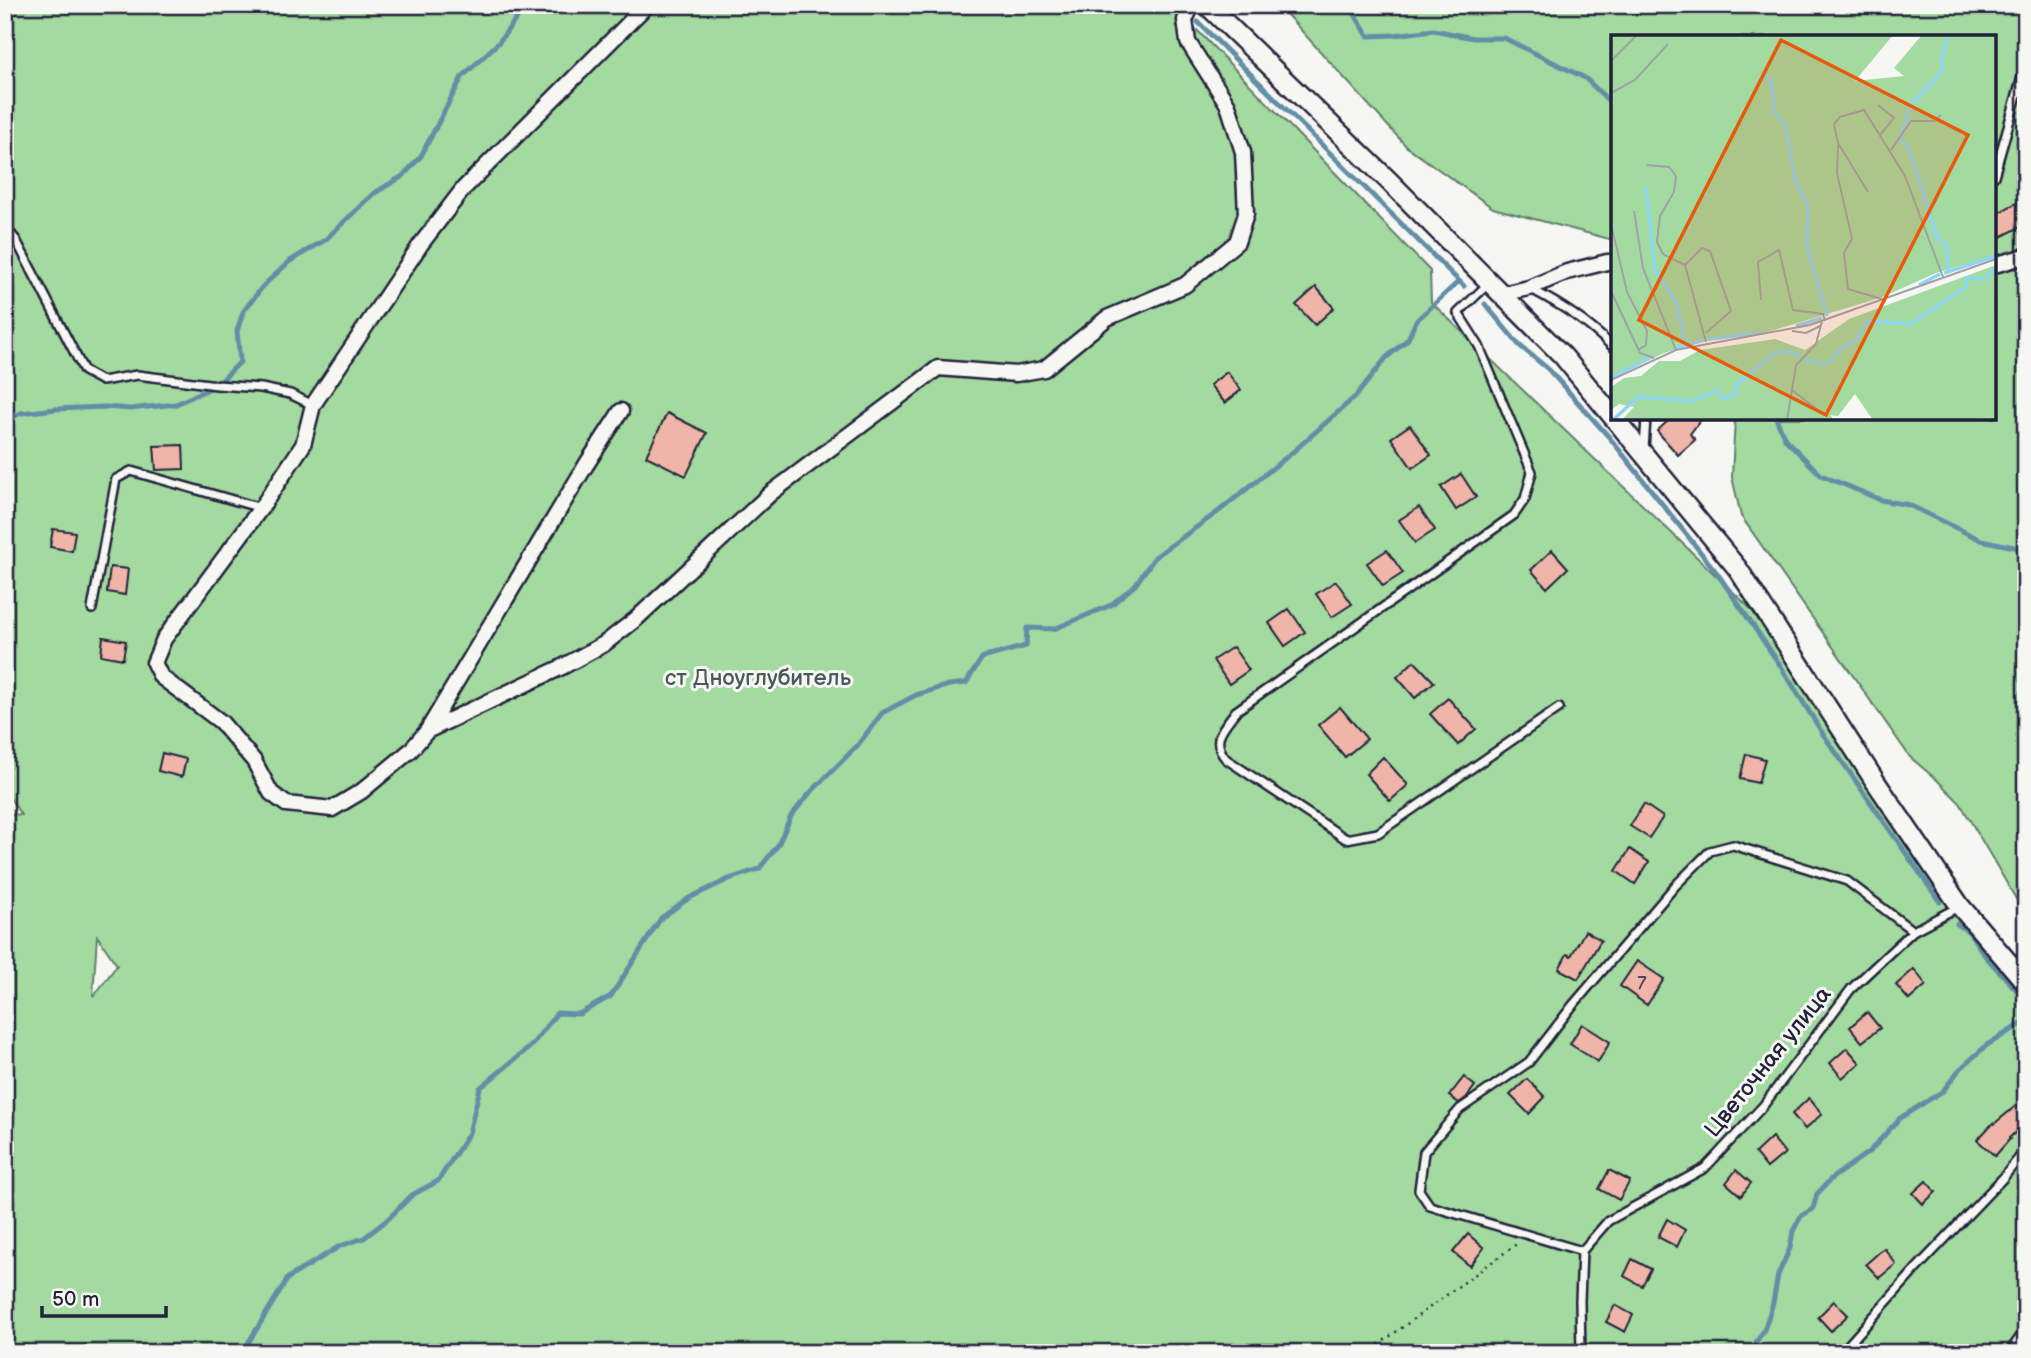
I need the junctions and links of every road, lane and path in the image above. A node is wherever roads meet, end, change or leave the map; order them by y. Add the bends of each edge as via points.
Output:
1 (647, 5) edge
2 (1192, 5) edge
3 (1207, 5) edge
4 (2026, 62) edge
5 (1996, 169) edge
6 (5, 226) edge
7 (2026, 256) edge
8 (1611, 262) edge
9 (1996, 264) edge
10 (1496, 288) junction
11 (1529, 288) junction
12 (1611, 344) edge
13 (313, 404) junction
14 (621, 411) dead end
15 (1611, 415) edge
16 (1615, 420) edge
17 (1646, 420) edge
18 (1643, 454) junction
19 (261, 508) junction
20 (92, 609) dead end
21 (1559, 708) dead end
22 (427, 731) junction
23 (1960, 906) junction
24 (1913, 931) junction
25 (2026, 983) edge
26 (2026, 1149) edge
27 (1529, 1235) junction
28 (1582, 1251) junction
29 (2026, 1335) edge
30 (1367, 1353) edge
31 (1581, 1353) edge
32 (1841, 1353) edge
33 (2013, 1353) edge

1 - 13 street via 464,188
2 - 22 street via 1185,20 1188,42 1228,105 1243,152 1246,214 1237,242 1185,285 1107,318 1044,369 1016,374 938,368 771,493 604,644
3 - 10 street
4 - 5 lane
6 - 13 lane via 84,371 102,381 136,375 261,388
7 - 9 street
8 - 11 street via 1567,272
10 - 11 street
10 - 15 street via 1563,356
10 - 21 lane via 1458,313 1479,346 1532,472 1525,499 1514,516 1236,711 1222,730 1219,750 1346,839 1378,832
11 - 12 lane via 1565,307
13 - 19 street via 303,445
14 - 22 street
16 - 18 street
17 - 18 lane
18 - 23 street via 1738,569
19 - 20 lane via 131,471 116,479
19 - 22 street via 164,639 154,663 160,677 221,722 254,761 271,793 286,804 332,809 362,791
23 - 24 lane, Цветочная улица
23 - 25 street
24 - 27 lane via 1847,881 1734,845 1710,851 1666,896 1529,1062 1460,1109 1424,1152 1419,1190 1430,1206
24 - 28 lane, Цветочная улица via 1851,989 1763,1105 1705,1168 1608,1221
26 - 32 lane
27 - 28 lane
27 - 30 path
28 - 31 lane
29 - 33 street

